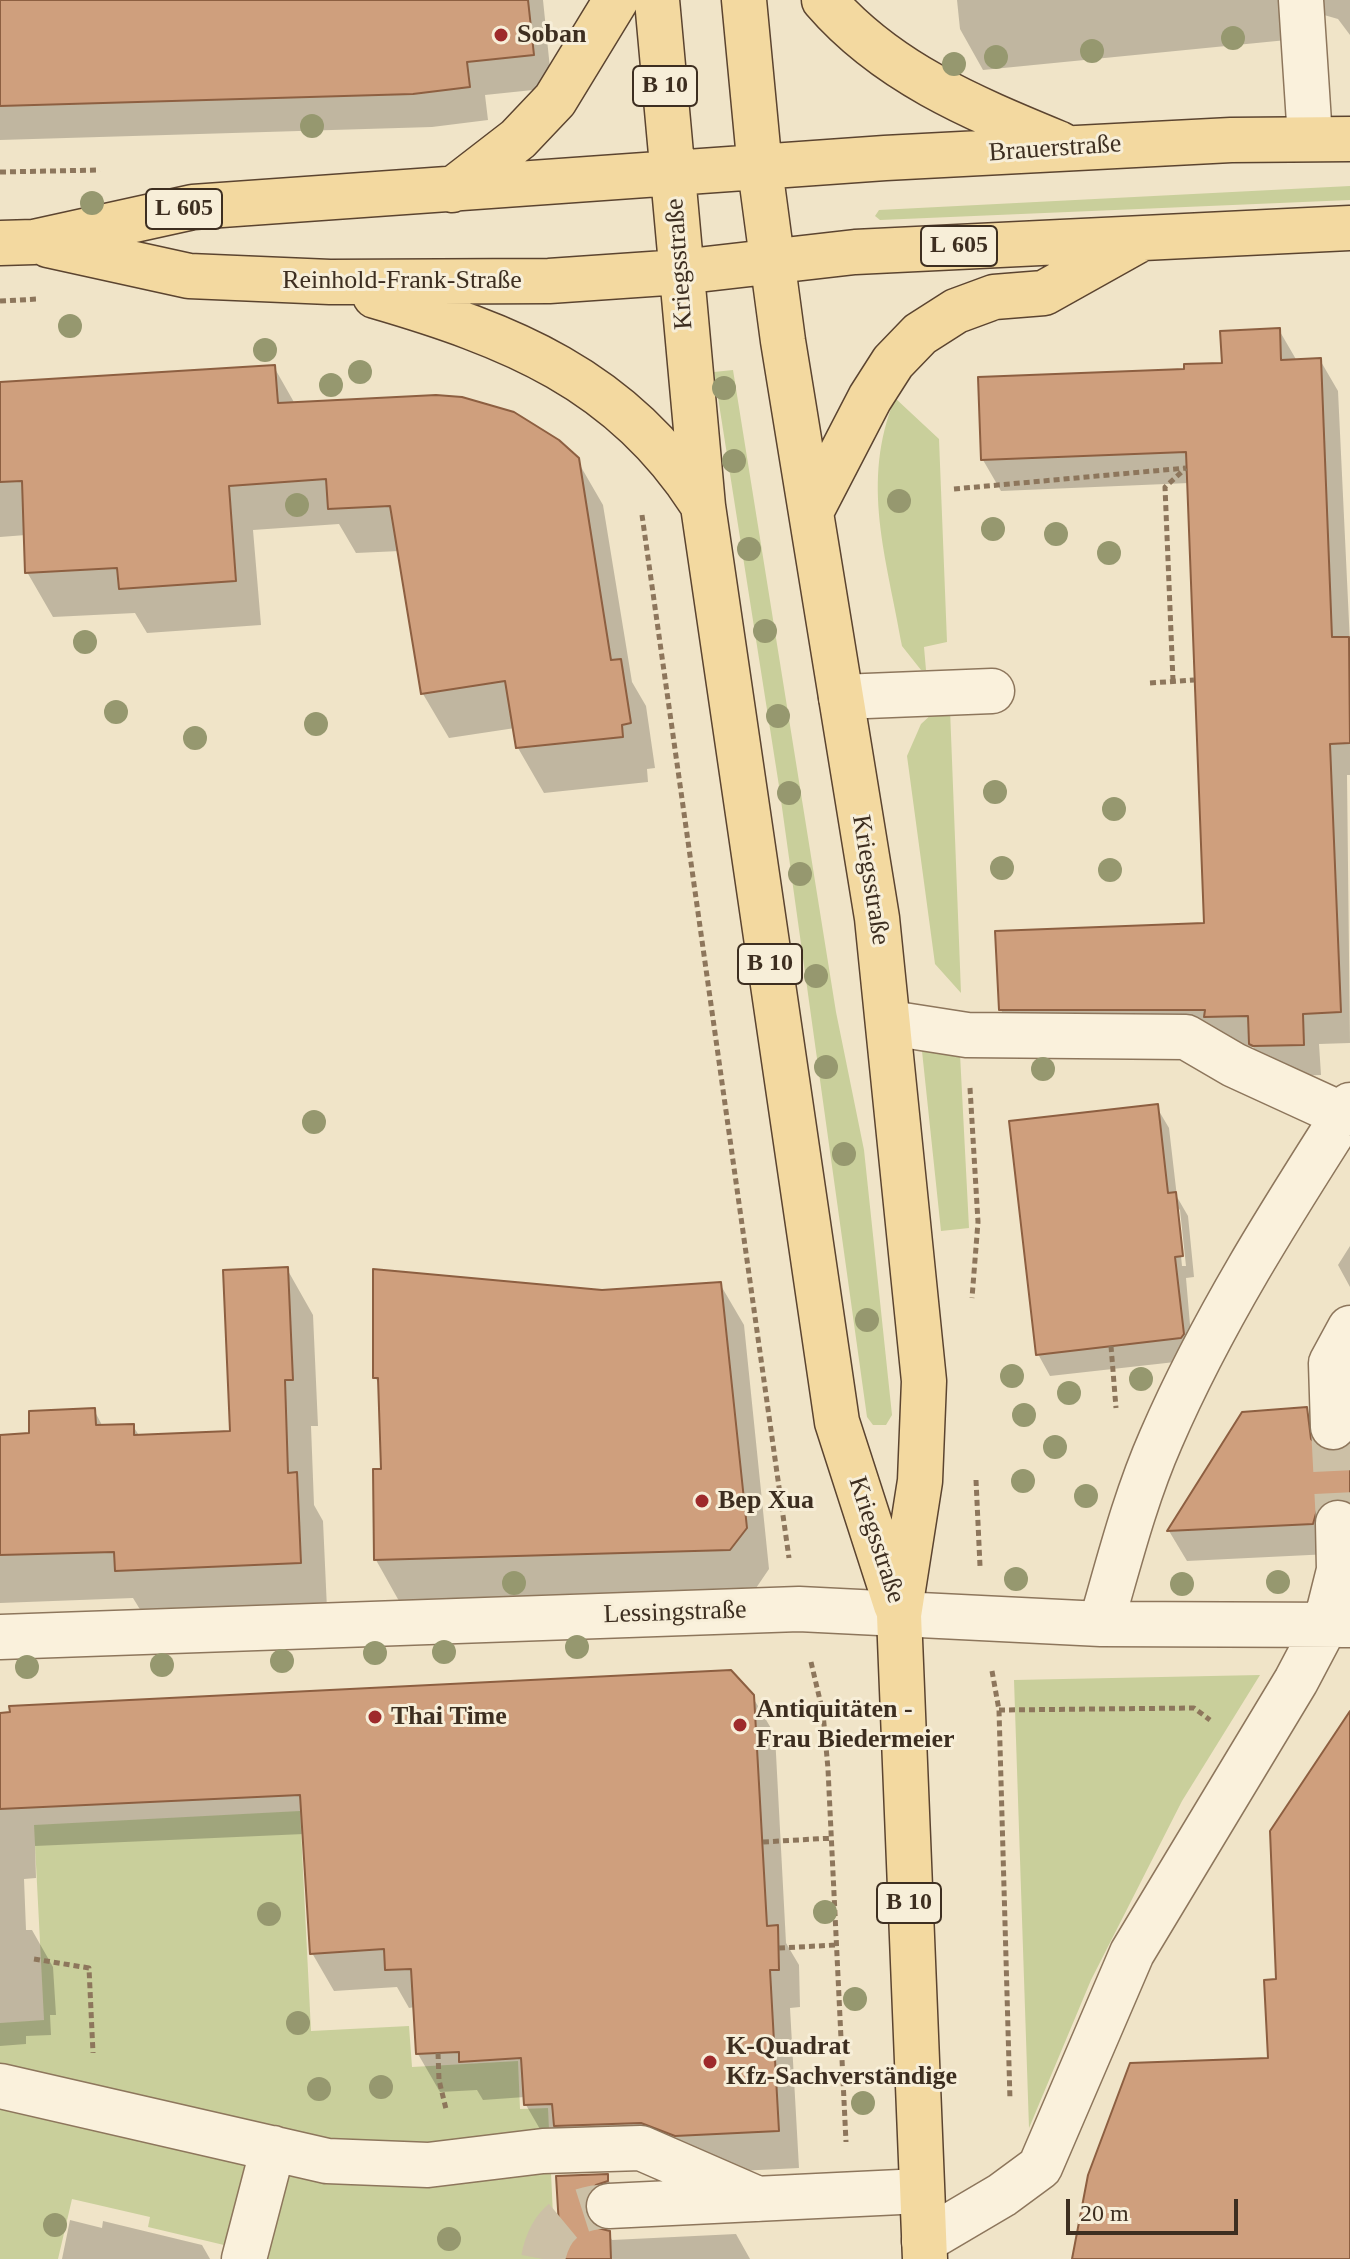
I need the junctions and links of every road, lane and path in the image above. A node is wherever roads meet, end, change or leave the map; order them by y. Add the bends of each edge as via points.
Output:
1 (616, 0) edge
2 (657, 0) edge
3 (744, 0) edge
4 (824, 0) edge
5 (1312, 7) edge
6 (1330, 139) edge
7 (1074, 149) junction
8 (760, 169) junction
9 (100, 170) dead end
10 (0, 172) edge
11 (673, 172) junction
12 (452, 190) junction
13 (1350, 228) edge
14 (1146, 236) junction
15 (17, 242) edge
16 (772, 261) junction
17 (680, 272) junction
18 (330, 282) junction
19 (954, 489) dead end
20 (641, 506) dead end
21 (703, 506) junction
22 (813, 508) junction
23 (1194, 680) dead end
24 (1173, 681) junction
25 (1150, 683) dead end
26 (992, 691) dead end
27 (841, 697) junction
28 (890, 1023) junction
29 (1348, 1102) edge
30 (1350, 1328) edge
31 (1333, 1427) tunnel mouth
32 (1338, 1523) tunnel mouth
33 (799, 1609) junction
34 (899, 1615) junction
35 (1101, 1624) junction
36 (1338, 1626) edge
37 (0, 1637) edge
38 (999, 1710) dead end
39 (1253, 1750) junction
40 (832, 1838) junction
41 (763, 1842) dead end
42 (836, 1945) junction
43 (779, 1948) dead end
44 (34, 1959) dead end
45 (0, 2086) edge
46 (96, 2106) junction
47 (273, 2148) junction
48 (921, 2191) junction
49 (848, 2194) junction
50 (758, 2199) junction
51 (609, 2206) tunnel mouth
52 (925, 2250) edge
53 (244, 2259) edge

1 - 12 main road via 555,100 518,139
2 - 11 main road, Kriegsstraße / B 10
3 - 8 main road, Kriegsstraße / B 10
4 - 7 main road via 870,47 946,96
5 - 6 street
6 - 7 main road, Brauerstraße / L 605
7 - 8 main road, Brauerstraße / L 605
8 - 11 main road, Reinhold-Frank-Straße / L 605
8 - 16 main road, Kriegsstraße / B 10
9 - 10 path
11 - 12 main road, Reinhold-Frank-Straße / L 605
11 - 17 main road, Kriegsstraße / B 10
12 - 15 main road, Reinhold-Frank-Straße / L 605 via 193,207
13 - 14 main road, L 605
14 - 16 main road, L 605
14 - 22 main road via 1044,293 994,297 956,311 920,334 893,362 870,398
15 - 18 main road, Reinhold-Frank-Straße / L 605 via 189,276
16 - 17 main road, Reinhold-Frank-Straße / L 605
16 - 22 main road, Kriegsstraße / B 10
17 - 18 main road, Reinhold-Frank-Straße / L 605 via 549,281
17 - 21 main road, Kriegsstraße / B 10
18 - 21 main road via 461,321 575,379 623,409 652,436
19 - 24 path via 1186,468 1165,487
20 - 33 path via 783,1530
21 - 34 main road, Kriegsstraße / B 10 via 837,1422
22 - 27 main road, Kriegsstraße / B 10
23 - 24 path
24 - 25 path
26 - 27 street
27 - 28 main road, Kriegsstraße / B 10
28 - 29 street via 980,1036 1186,1037 1234,1065
28 - 34 main road, Kriegsstraße / B 10 via 924,1381 920,1481
29 - 35 street via 1195,1367 1160,1441
30 - 31 street via 1331,1363
32 - 36 street
33 - 34 street, Lessingstraße
33 - 37 street, Lessingstraße
33 - 40 path via 823,1713
34 - 35 street, Lessingstraße
34 - 48 main road, B 10
35 - 36 street, Lessingstraße
36 - 39 street
38 - 39 path via 1194,1708
39 - 52 street via 1132,1953 1040,2167
40 - 41 path
40 - 42 path
42 - 43 path
42 - 49 path
44 - 46 path via 89,1968
45 - 46 street
46 - 47 street
47 - 50 street via 327,2161 385,2166 641,2148
47 - 53 street
48 - 49 street
48 - 52 main road, B 10
49 - 50 street
50 - 51 street

